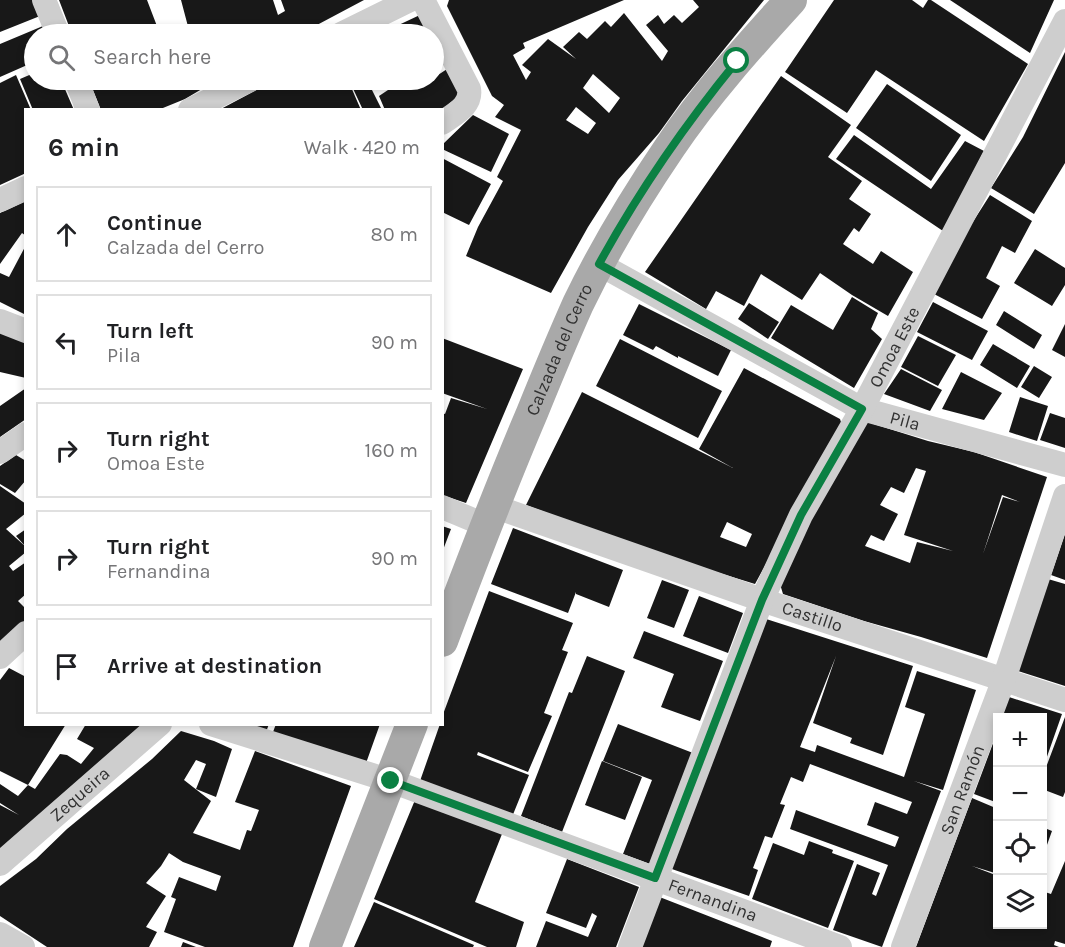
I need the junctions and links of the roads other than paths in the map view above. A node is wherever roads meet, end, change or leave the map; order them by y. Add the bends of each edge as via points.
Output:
1 (44, 0) edge
2 (410, 0) edge
3 (423, 0) edge
4 (791, 0) edge
5 (1065, 21) edge
6 (54, 24) edge
7 (361, 24) edge
8 (435, 24) edge
9 (444, 41) edge
10 (80, 90) edge
11 (230, 90) edge
12 (87, 108) edge
13 (194, 108) edge
14 (444, 121) edge
15 (24, 189) edge
16 (0, 200) edge
17 (599, 264) junction
18 (0, 321) edge
19 (24, 330) edge
20 (862, 409) junction
21 (24, 435) edge
22 (0, 453) edge
23 (1065, 465) edge
24 (1065, 496) edge
25 (444, 507) edge
26 (489, 515) junction
27 (762, 600) junction
28 (24, 635) edge
29 (444, 636) edge
30 (1, 655) edge
31 (24, 661) edge
32 (1004, 679) junction
33 (1065, 700) edge
34 (158, 726) edge
35 (217, 726) edge
36 (411, 726) edge
37 (391, 781) junction
38 (0, 864) edge
39 (655, 878) junction
40 (0, 934) edge
41 (23, 947) edge
42 (325, 947) edge
43 (630, 947) edge
44 (840, 947) edge
45 (903, 947) edge

1 - 6 street
2 - 7 street
3 - 8 street
4 - 17 main road, Calzada del Cerro via 686,124
5 - 20 street, Omoa Este
9 - 14 street via 470,97 467,104
10 - 12 street
11 - 13 street
15 - 16 street
17 - 20 street, Pila
17 - 26 main road, Calzada del Cerro
18 - 19 street
20 - 23 street, Pila
20 - 27 street, Omoa Este via 801,515
21 - 22 street
24 - 32 street, San Ramón
25 - 26 street, Castillo
26 - 27 street, Castillo
26 - 29 main road, Calzada del Cerro
27 - 32 street, Castillo
27 - 39 street, Omoa Este
28 - 30 street
30 - 31 street
32 - 33 street, Castillo
32 - 45 street, San Ramón
34 - 38 street, Zequeira
35 - 37 street, Fernandina
36 - 37 main road
37 - 39 street, Fernandina
37 - 42 main road
39 - 43 street, Omoa Este
39 - 44 street, Fernandina
40 - 41 street

